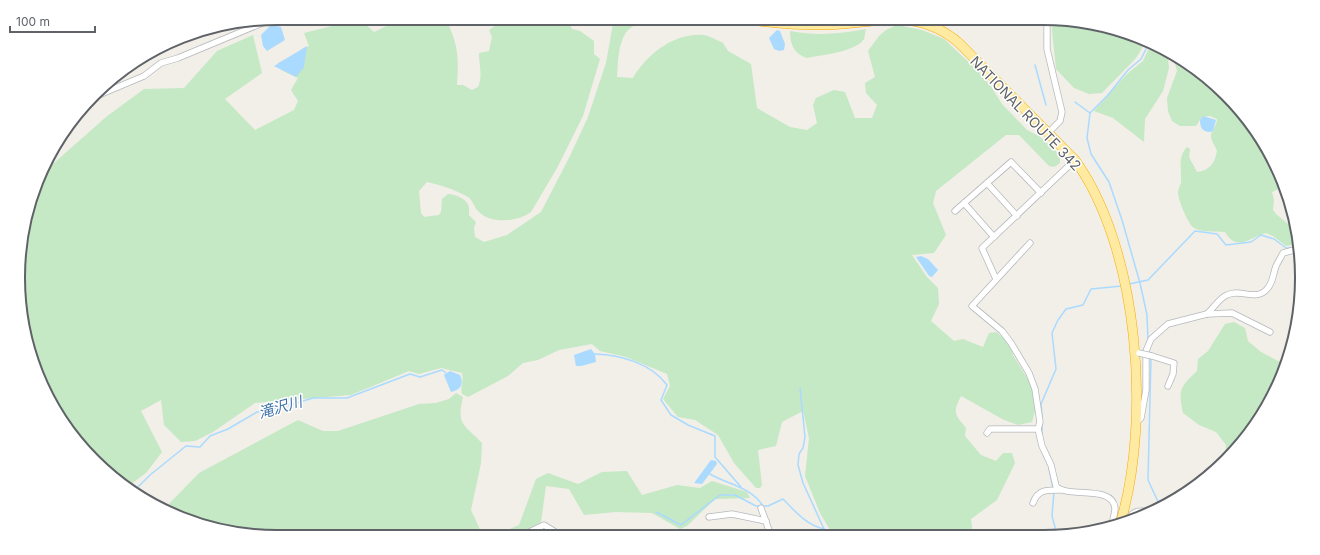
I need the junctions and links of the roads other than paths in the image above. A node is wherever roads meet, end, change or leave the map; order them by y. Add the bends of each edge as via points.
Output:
1 (802, 25) edge
2 (830, 25) edge
3 (933, 25) edge
4 (1047, 25) edge
5 (254, 26) edge
6 (107, 91) edge
7 (1049, 132) junction
8 (1075, 160) junction
9 (987, 183) junction
10 (1041, 193) junction
11 (964, 203) junction
12 (955, 211) dead end
13 (1016, 216) junction
14 (994, 237) junction
15 (1030, 243) dead end
16 (1294, 250) dead end
17 (996, 279) junction
18 (1207, 314) junction
19 (1270, 332) dead end
20 (1137, 353) junction
21 (1168, 386) dead end
22 (1136, 423) junction
23 (1038, 429) junction
24 (986, 433) dead end
25 (1061, 490) junction
26 (1033, 503) dead end
27 (761, 508) dead end
28 (709, 517) dead end
29 (1122, 518) edge
30 (1113, 520) edge
31 (766, 521) junction
32 (534, 530) edge
33 (552, 530) edge
34 (769, 530) edge

1 - 2 highway, NATIONAL ROUTE 342
3 - 7 highway, NATIONAL ROUTE 342 via 959,43
4 - 7 street via 1047,50 1062,112 1060,121
5 - 6 street via 161,63 144,76
7 - 8 highway, NATIONAL ROUTE 342
8 - 10 street
8 - 20 highway, NATIONAL ROUTE 342 via 1097,195 1112,235
9 - 10 street via 1011,162
9 - 11 street
9 - 13 street
10 - 13 street
11 - 12 street
11 - 14 street
13 - 14 street
14 - 17 street via 982,248
15 - 17 street
16 - 18 street via 1283,253 1270,285 1262,294 1228,294
17 - 23 street via 972,306 1002,331 1029,373 1035,389 1040,422
18 - 19 street via 1232,313
18 - 22 street via 1172,322 1151,339 1146,351 1146,390 1141,418
20 - 21 street, bridge via 1174,363
20 - 22 highway, NATIONAL ROUTE 342
22 - 29 highway, NATIONAL ROUTE 342 via 1132,463
23 - 24 street via 990,429
23 - 25 street via 1056,486
25 - 26 street via 1042,490 1036,495
25 - 30 street via 1098,494 1108,499 1114,504
27 - 31 street
28 - 31 street via 732,514
31 - 34 street
32 - 33 street via 544,525

